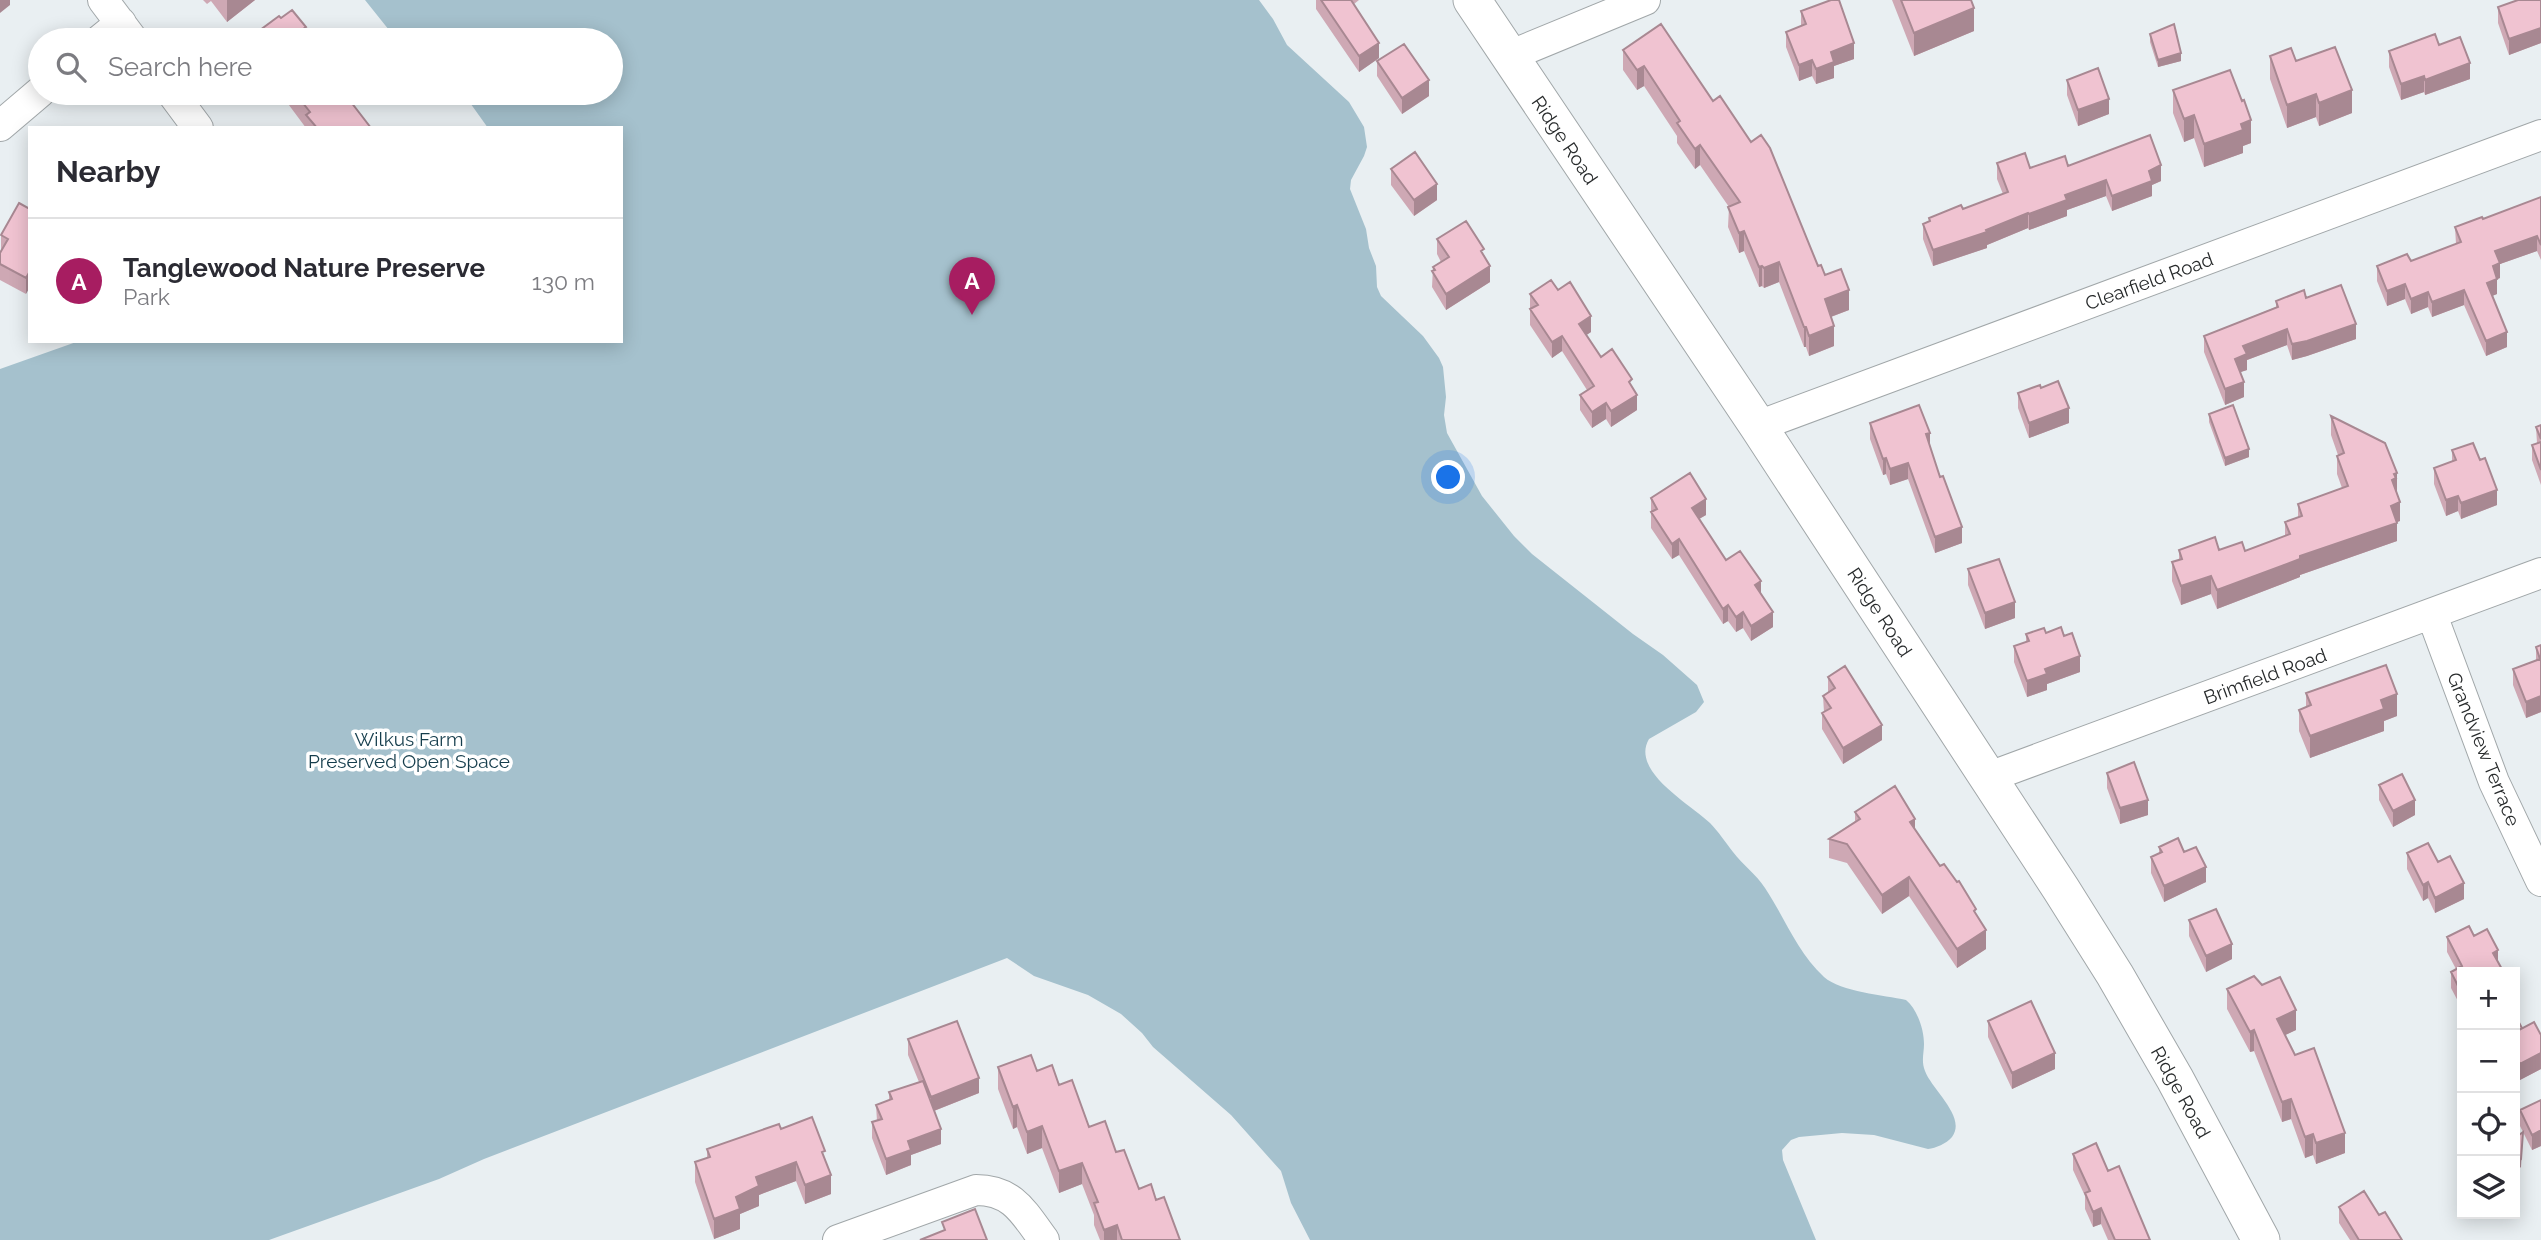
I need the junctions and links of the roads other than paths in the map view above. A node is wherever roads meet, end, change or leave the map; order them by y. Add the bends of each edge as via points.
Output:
1 (1472, 0) edge
2 (1644, 0) edge
3 (1509, 56) junction
4 (28, 102) edge
5 (181, 105) edge
6 (0, 126) edge
7 (197, 126) edge
8 (2541, 135) edge
9 (1758, 426) junction
10 (2541, 573) edge
11 (2432, 615) junction
12 (1989, 777) junction
13 (2541, 881) edge
14 (838, 1240) edge
15 (1044, 1240) edge
16 (2261, 1240) edge

1 - 3 street, Ridge Road
2 - 3 street
3 - 9 street, Ridge Road
4 - 6 street
5 - 7 street
8 - 9 street, Clearfield Road
9 - 12 street, Ridge Road
10 - 11 street, Brimfield Road
11 - 12 street, Brimfield Road
11 - 13 street, Grandview Terrace via 2494,782
12 - 16 street, Ridge Road via 2115,975
14 - 15 street via 976,1190 1005,1195

